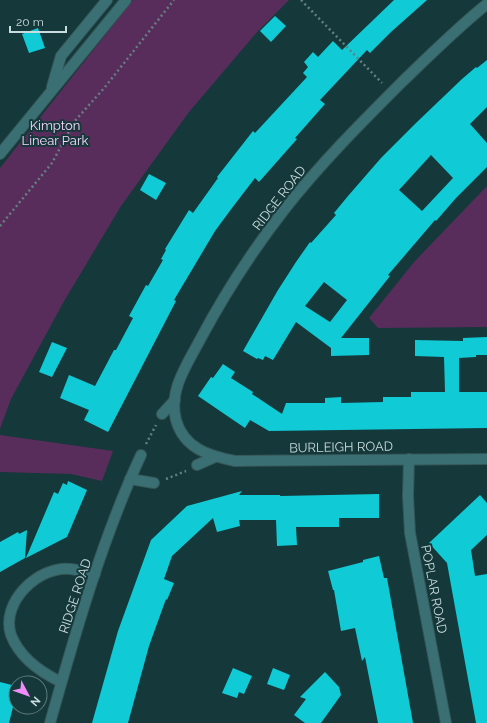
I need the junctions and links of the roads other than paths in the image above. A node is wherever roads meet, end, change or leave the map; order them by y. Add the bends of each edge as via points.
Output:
1 (107, 0) edge
2 (126, 0) edge
3 (487, 4) edge
4 (51, 91) junction
5 (0, 154) edge
6 (175, 400) junction
7 (162, 414) road end
8 (196, 448) joint
9 (141, 455) road end
10 (215, 457) junction
11 (487, 459) edge
12 (408, 460) junction
13 (197, 465) road end
14 (130, 480) junction
15 (154, 483) road end
16 (95, 574) junction
17 (62, 682) junction
18 (50, 723) edge
19 (446, 723) edge

1 - 4 street via 61,56
2 - 4 street
3 - 6 street, RIDGE ROAD via 460,26 324,162 284,210 248,260 211,319 179,380
4 - 5 street
6 - 7 street
6 - 8 street, RIDGE ROAD via 176,420 184,438
8 - 10 street, BURLEIGH ROAD
9 - 14 street, RIDGE ROAD
10 - 12 street, BURLEIGH ROAD via 235,461
10 - 13 street
11 - 12 street, BURLEIGH ROAD
12 - 19 street, POPLAR ROAD via 410,533
14 - 15 street
14 - 16 street, RIDGE ROAD
16 - 17 street, RIDGE ROAD
16 - 17 street via 70,568 54,570 39,576 24,587 14,602 8,620 11,635 30,663
17 - 18 street, RIDGE ROAD

